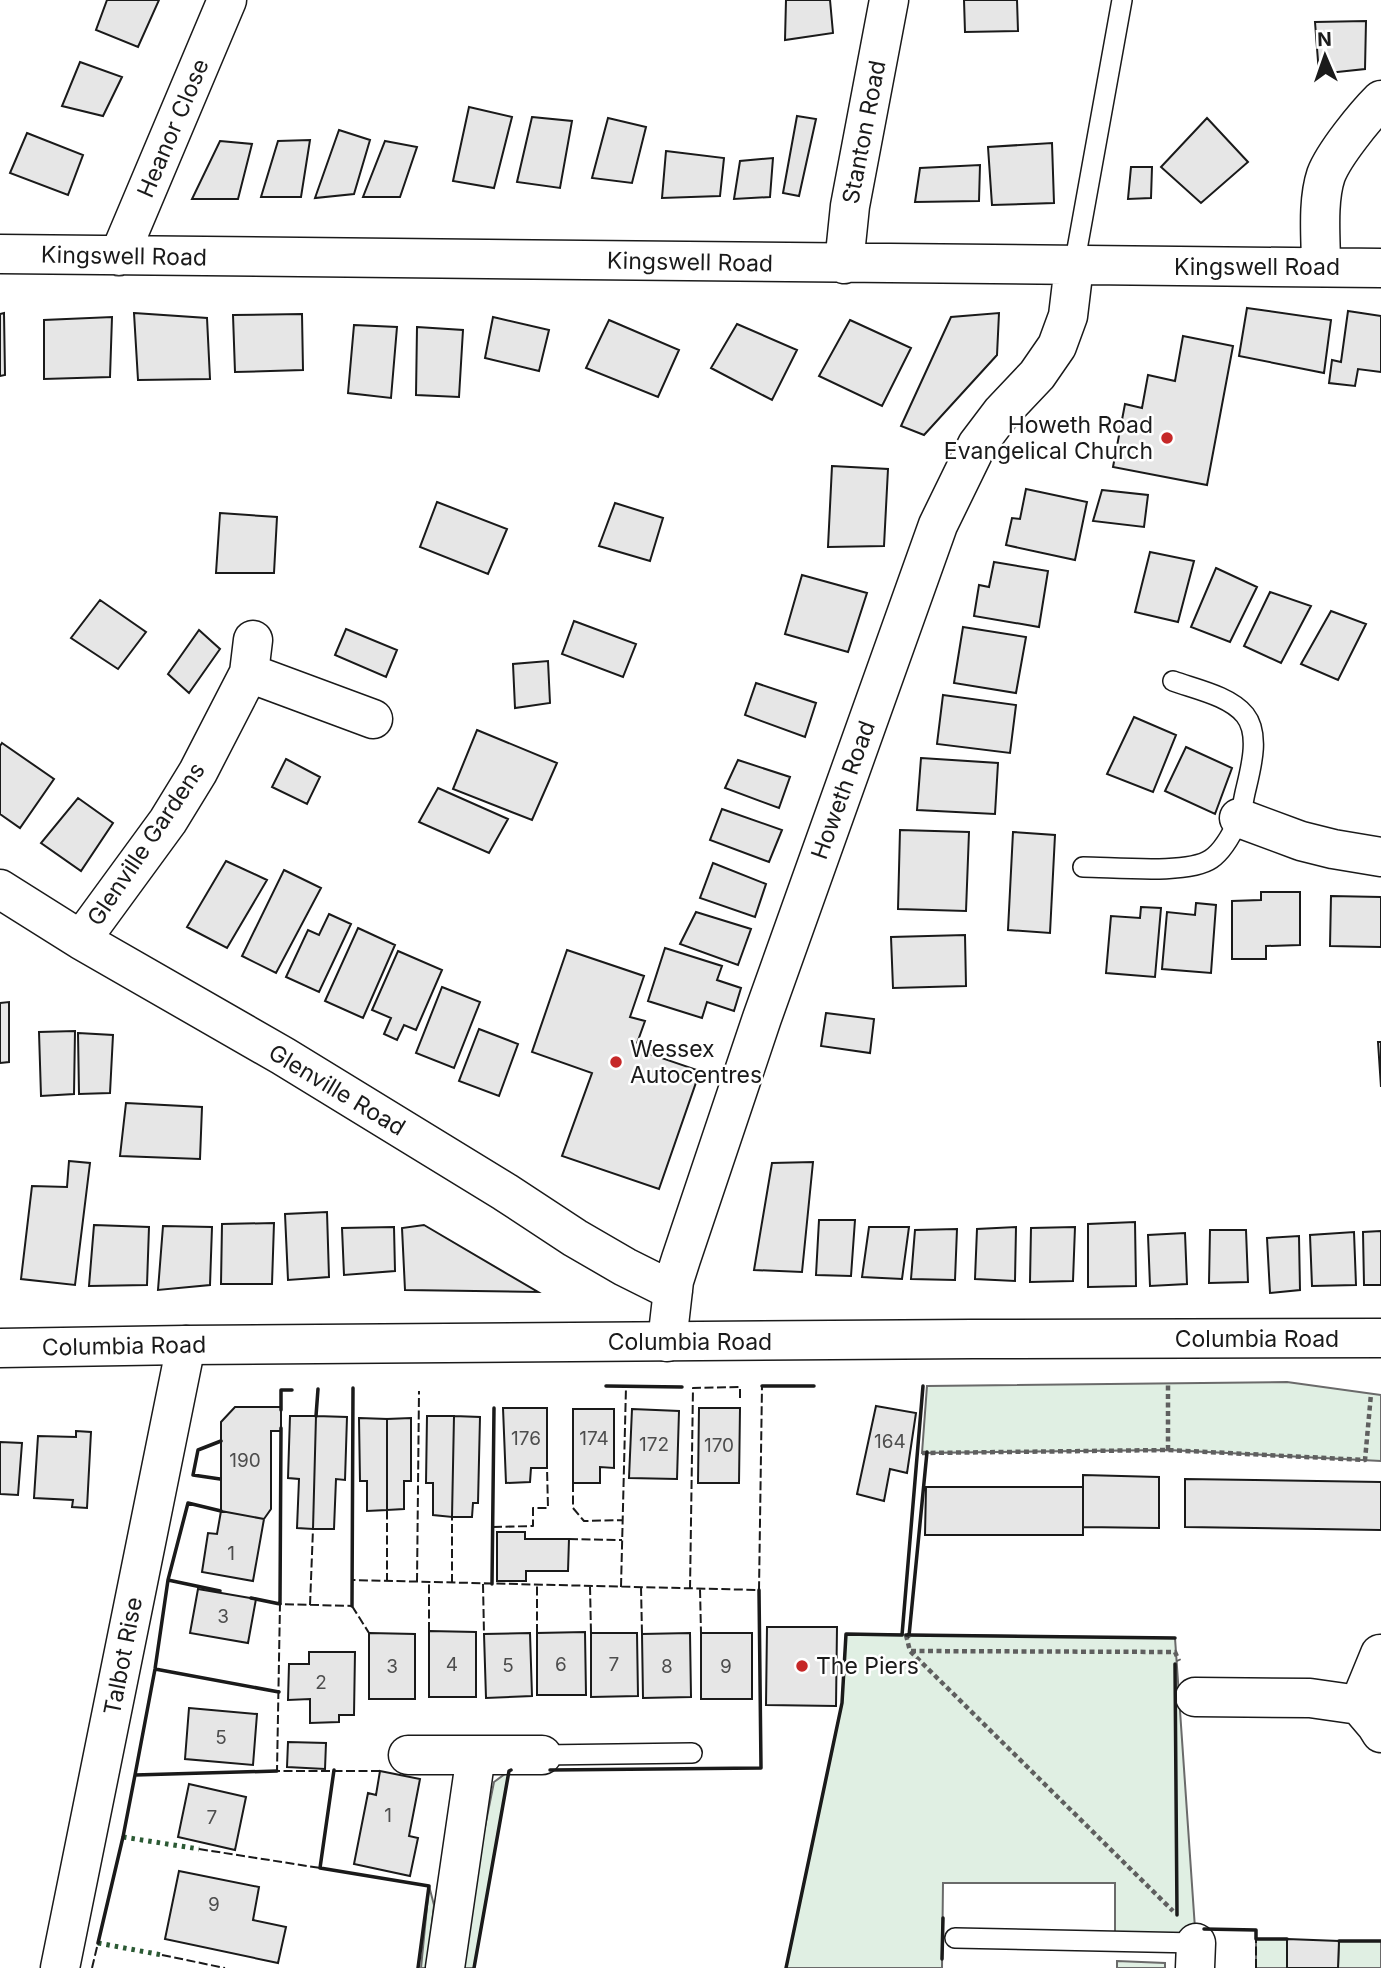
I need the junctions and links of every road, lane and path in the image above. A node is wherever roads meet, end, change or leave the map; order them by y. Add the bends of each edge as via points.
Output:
1 (227, 0) edge
2 (890, 0) edge
3 (1122, 0) edge
4 (1381, 100) edge
5 (0, 254) edge
6 (119, 256) junction
7 (844, 264) junction
8 (1074, 265) junction
9 (1321, 267) junction
10 (1381, 268) edge
11 (1173, 681) dead end
12 (373, 719) dead end
13 (1239, 818) junction
14 (1381, 857) edge
15 (1083, 867) dead end
16 (0, 889) edge
17 (80, 940) junction
18 (673, 1291) junction
19 (1381, 1338) edge
20 (667, 1342) junction
21 (186, 1345) junction
22 (0, 1348) edge
23 (1168, 1384) dead end
24 (1371, 1394) dead end
25 (1168, 1450) junction
26 (922, 1452) dead end
27 (906, 1635) dead end
28 (910, 1651) junction
29 (1380, 1654) edge
30 (1195, 1697) joint
31 (1370, 1719) edge
32 (692, 1753) dead end
33 (408, 1755) dead end
34 (476, 1755) junction
35 (542, 1755) joint
36 (955, 1938) dead end
37 (1195, 1955) edge
38 (60, 1968) edge
39 (444, 1968) edge

1 - 6 street, Heanor Close
2 - 7 street, Stanton Road via 850,206
3 - 8 lane
4 - 9 street via 1340,150 1327,174 1322,196
5 - 6 street, Kingswell Road
6 - 7 street, Kingswell Road
7 - 8 street, Kingswell Road
8 - 9 street, Kingswell Road
8 - 18 street, Howeth Road via 1068,316 1057,346 977,444 938,525 762,1018
9 - 10 street, Kingswell Road
11 - 13 lane via 1233,704 1249,720 1253,750
12 - 17 street, Glenville Gardens via 251,656 198,772 168,821
13 - 14 street via 1301,841
13 - 15 lane via 1221,850 1199,864
16 - 17 street, Glenville Road
17 - 18 street, Glenville Road via 282,1056 625,1267
18 - 20 street, Howeth Road
19 - 20 street, Columbia Road
20 - 21 street, Columbia Road
21 - 22 street, Columbia Road
21 - 38 street, Talbot Rise
23 - 25 path
24 - 25 path via 1365,1460
25 - 26 path
27 - 28 path
28 - 30 path via 1175,1652
28 - 37 path via 1177,1915
29 - 31 street
30 - 31 street via 1310,1698
32 - 35 lane
33 - 34 street
34 - 35 street
34 - 39 street
36 - 37 lane

